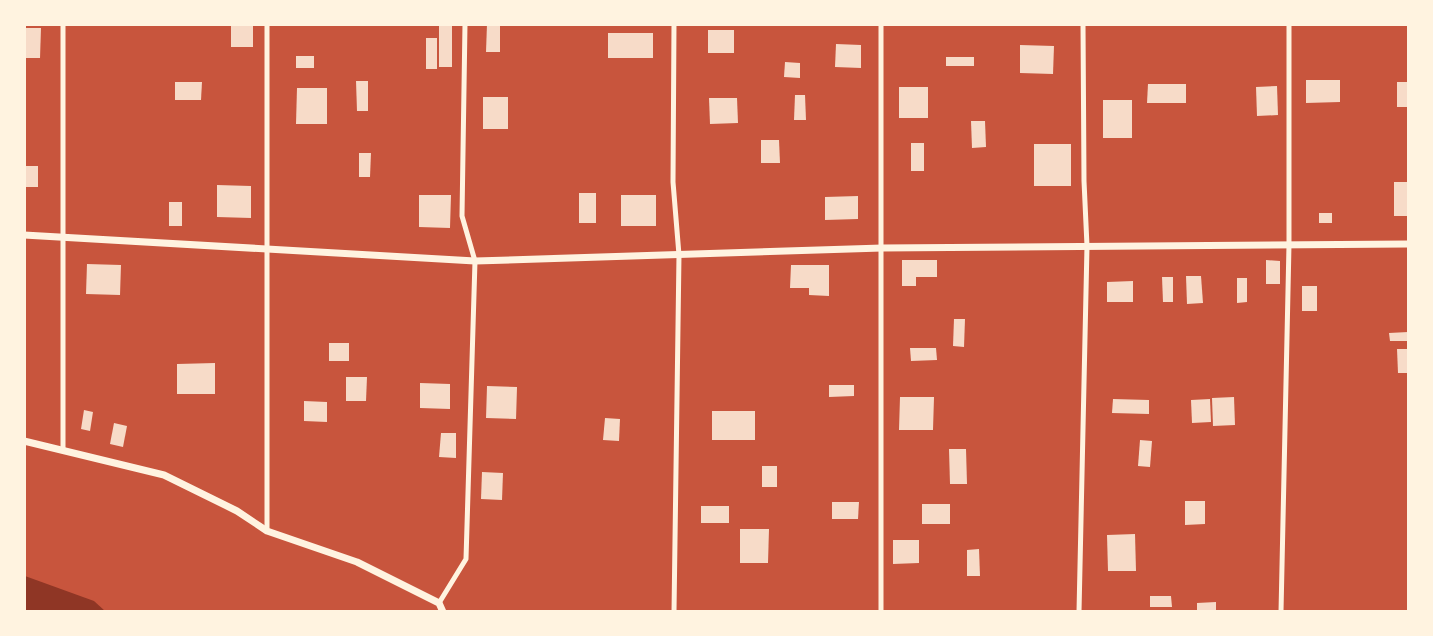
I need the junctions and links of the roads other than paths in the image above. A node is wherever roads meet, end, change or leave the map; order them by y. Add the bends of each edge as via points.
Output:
1 (63, 24) edge
2 (267, 24) edge
3 (465, 24) edge
4 (674, 24) edge
5 (881, 24) edge
6 (1083, 24) edge
7 (1289, 24) edge
8 (24, 234) edge
9 (64, 238) junction
10 (1409, 244) edge
11 (1289, 245) junction
12 (1087, 246) junction
13 (882, 247) junction
14 (268, 250) junction
15 (679, 255) junction
16 (475, 261) junction
17 (24, 441) edge
18 (63, 450) junction
19 (267, 531) junction
20 (439, 603) junction
21 (443, 611) edge
22 (674, 611) edge
23 (881, 611) edge
24 (1079, 611) edge
25 (1281, 611) edge

1 - 9 lane
2 - 14 lane
3 - 16 lane via 462,216
4 - 15 lane via 673,182
5 - 13 lane
6 - 12 lane
7 - 11 lane
8 - 9 street
9 - 14 street
9 - 18 lane
10 - 11 street
11 - 12 street
11 - 25 lane
12 - 13 street
12 - 24 lane
13 - 15 street
13 - 23 lane
14 - 16 street
14 - 19 lane
15 - 16 street
15 - 22 lane
16 - 20 lane via 466,559
17 - 18 street
18 - 19 street via 164,475
19 - 20 street via 357,562
20 - 21 street

